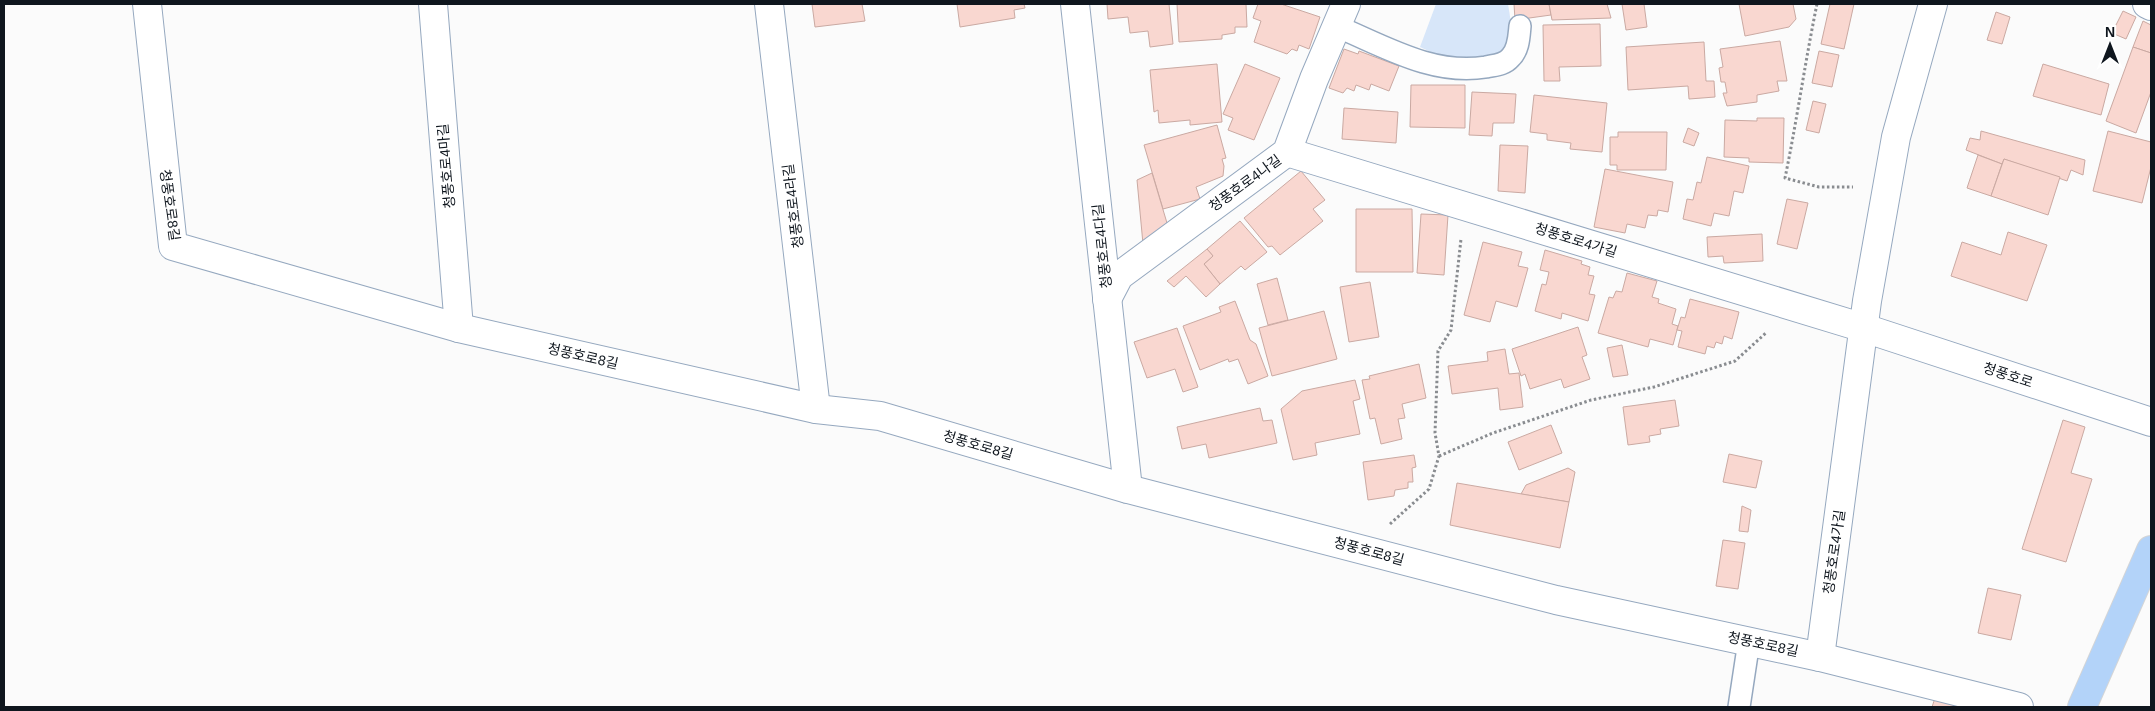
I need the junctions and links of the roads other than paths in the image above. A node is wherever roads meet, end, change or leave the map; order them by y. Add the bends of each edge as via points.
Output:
1 (147, 4) edge
2 (433, 4) edge
3 (769, 4) edge
4 (1075, 4) edge
5 (1933, 4) edge
6 (2147, 4) edge
7 (2151, 6) edge
8 (1341, 15) edge
9 (1520, 26) dead end
10 (1287, 152) junction
11 (1108, 299) junction
12 (459, 328) junction
13 (1864, 328) junction
14 (816, 409) junction
15 (2151, 422) edge
16 (1128, 489) junction
17 (2151, 550) edge
18 (1749, 641) junction
19 (1820, 657) junction
20 (1739, 707) edge
21 (2019, 707) edge
22 (2082, 707) edge

1 - 12 street, 청풍호로8길 via 173,246
2 - 12 street, 청풍호로4마길
3 - 14 street, 청풍호로4라길
4 - 11 street, 청풍호로4다길
5 - 13 street, 청풍호로4가길 via 1896,138
6 - 7 street
8 - 9 lane via 1429,65 1457,69 1502,64 1512,57 1517,48
8 - 10 street, 청풍호로4나길
10 - 11 street, 청풍호로4나길 via 1118,276
10 - 13 street, 청풍호로4가길
11 - 16 street, 청풍호로4다길
12 - 14 street, 청풍호로8길
13 - 15 street, 청풍호로
13 - 19 street, 청풍호로4가길
14 - 16 street, 청풍호로8길 via 880,416
16 - 18 street, 청풍호로8길 via 1556,600
17 - 22 main road
18 - 19 street, 청풍호로8길
18 - 20 lane
19 - 21 street, 청풍호로8길

